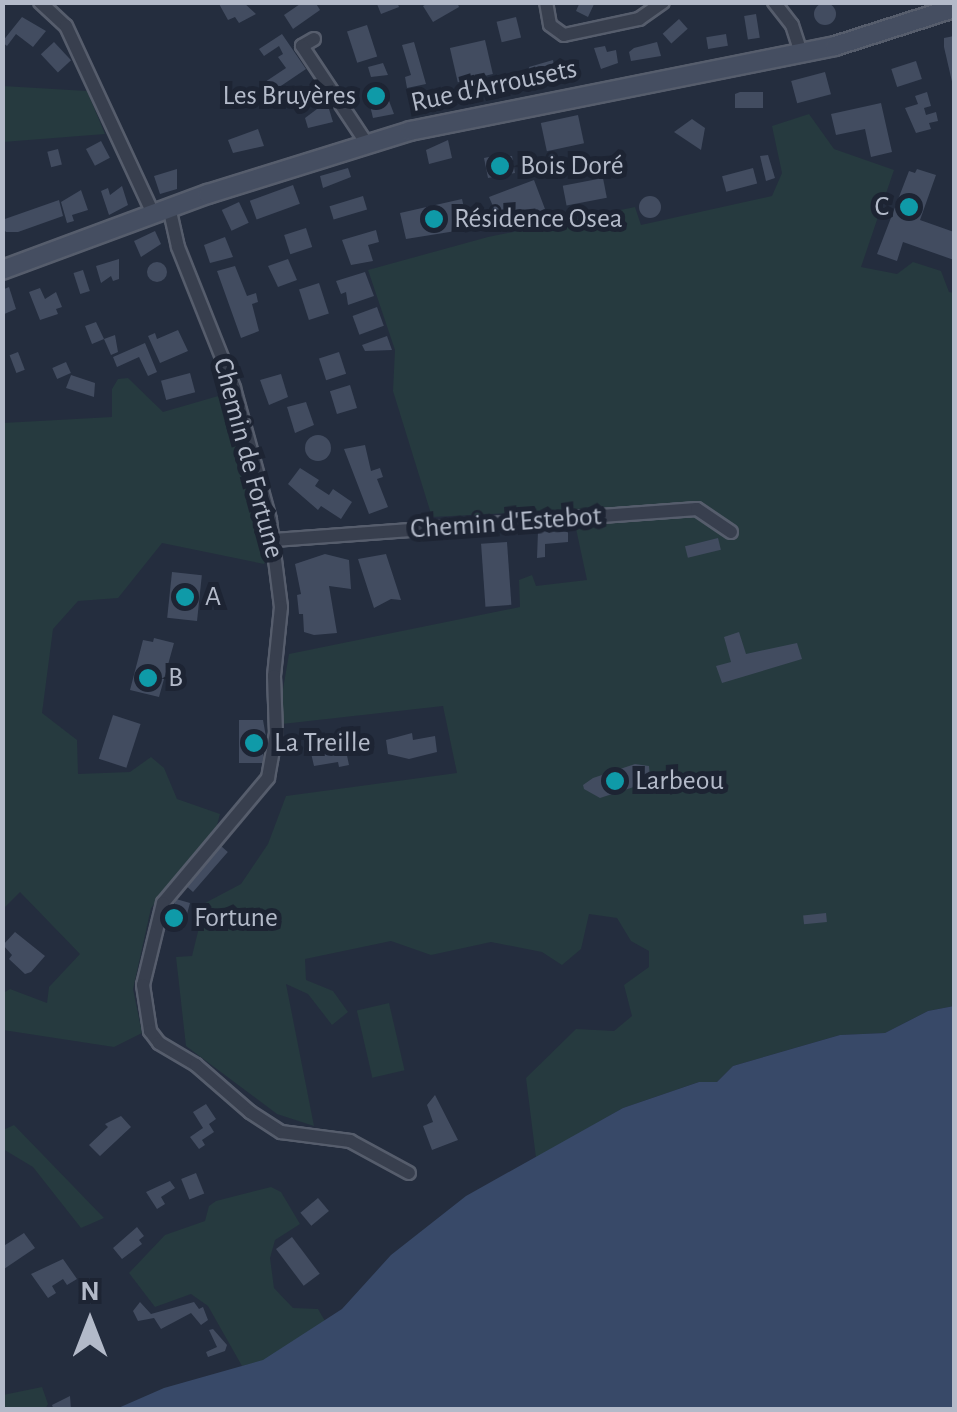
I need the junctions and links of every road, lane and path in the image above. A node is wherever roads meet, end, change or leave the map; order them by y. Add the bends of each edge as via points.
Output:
1 (40, 2) edge
2 (546, 2) edge
3 (663, 2) edge
4 (774, 2) edge
5 (954, 8) edge
6 (314, 39) dead end
7 (801, 53) junction
8 (367, 144) junction
9 (161, 210) junction
10 (53, 249) junction
11 (2, 260) edge
12 (2, 270) edge
13 (731, 532) dead end
14 (274, 540) junction
15 (408, 1173) dead end

1 - 9 street, Chemin de Fortune via 66,26
2 - 3 street via 550,25 564,36 640,19
4 - 7 street
5 - 7 main road, Rue d'Arrousets
6 - 8 street via 302,46
7 - 8 main road, Rue d'Arrousets via 475,116
8 - 9 main road, Rue d'Arrousets
9 - 10 main road, Rue d'Arrousets
9 - 14 street, Chemin de Fortune via 228,369
10 - 11 main road, Rue d'Arrousets via 43,246
10 - 12 main road, Rue d'Arrousets
13 - 14 street, Chemin d'Estebot via 697,510
14 - 15 street, Chemin de Fortune via 281,608 268,778 162,903 142,984 150,1031 281,1132 350,1141

